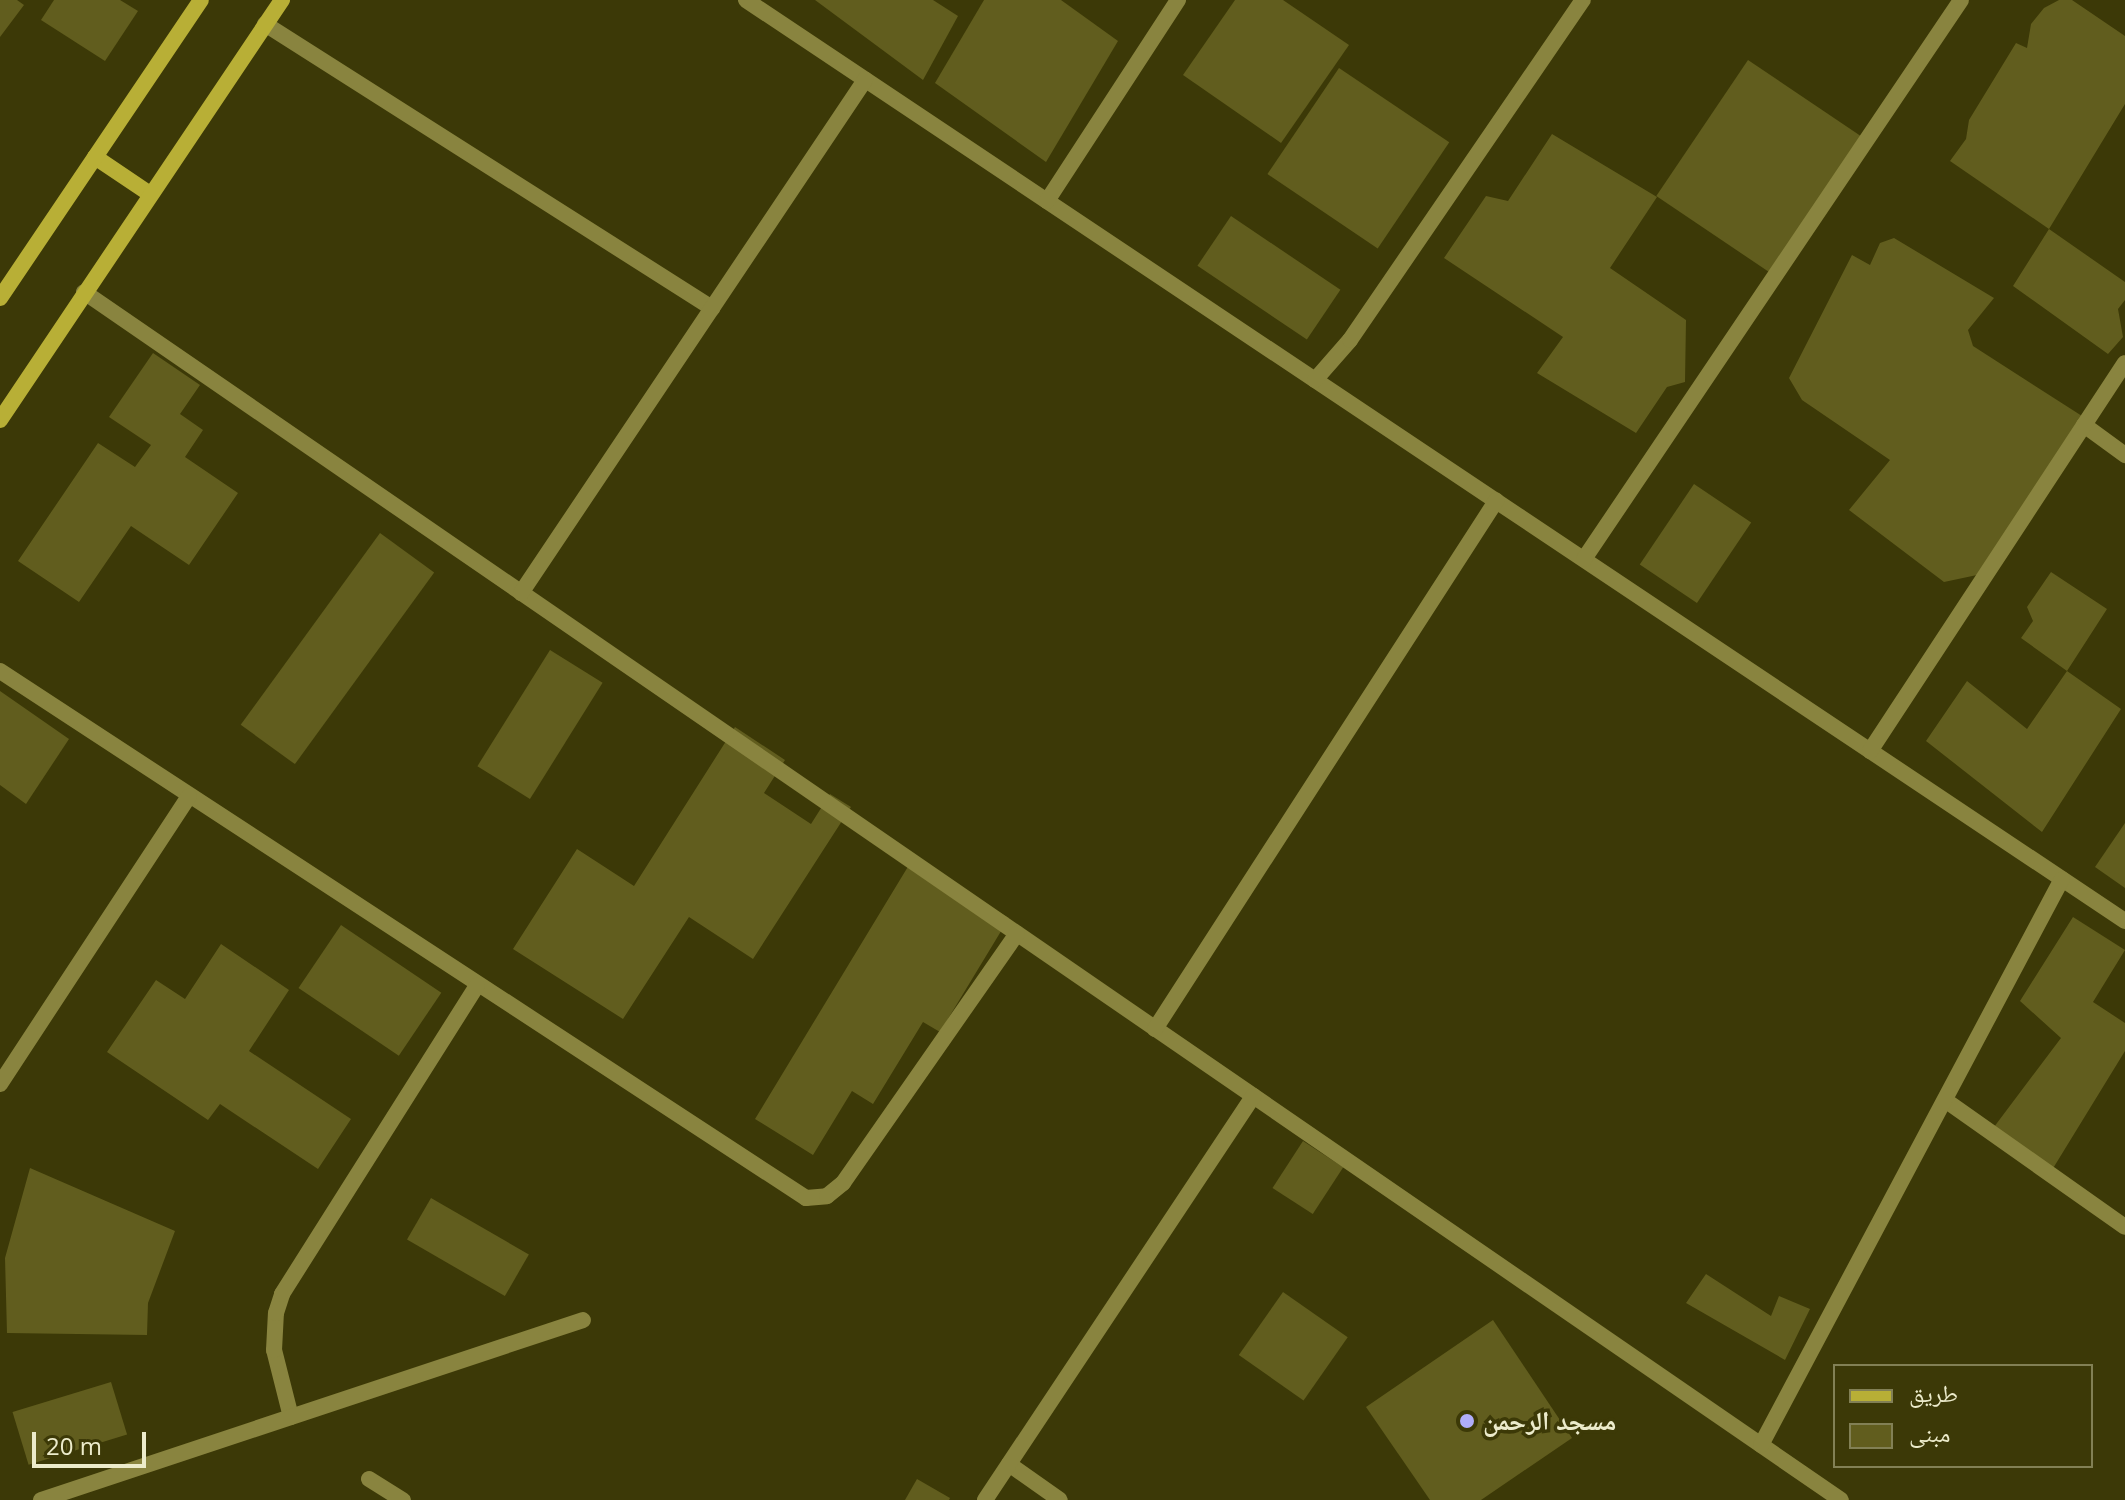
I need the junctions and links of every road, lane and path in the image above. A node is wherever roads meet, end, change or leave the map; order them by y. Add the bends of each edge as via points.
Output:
1 (201, 0) edge
2 (282, 0) edge
3 (746, 0) edge
4 (1178, 0) edge
5 (1583, 0) edge
6 (1961, 0) edge
7 (768, 6) edge
8 (265, 24) junction
9 (865, 80) junction
10 (95, 157) junction
11 (150, 194) junction
12 (1047, 201) junction
13 (84, 292) junction
14 (0, 298) edge
15 (712, 308) junction
16 (2125, 363) edge
17 (1315, 380) junction
18 (0, 420) edge
19 (2084, 425) junction
20 (2125, 455) edge
21 (1496, 501) junction
22 (1584, 559) junction
23 (521, 593) junction
24 (0, 671) edge
25 (1870, 751) junction
26 (189, 796) junction
27 (2062, 879) junction
28 (2125, 921) edge
29 (1017, 934) junction
30 (477, 985) junction
31 (1155, 1029) junction
32 (0, 1084) edge
33 (1253, 1096) junction
34 (1945, 1100) junction
35 (2125, 1227) edge
36 (583, 1320) dead end
37 (291, 1417) junction
38 (1761, 1445) junction
39 (1009, 1464) junction
40 (369, 1479) dead end
41 (41, 1500) edge
42 (403, 1500) edge
43 (985, 1500) edge
44 (1060, 1500) edge
45 (1841, 1500) edge

1 - 10 street
2 - 8 street
3 - 7 street
4 - 12 street
5 - 17 street via 1350,340
6 - 22 street
7 - 9 street
8 - 11 street
8 - 15 street
9 - 12 street
9 - 15 street
10 - 11 street
10 - 14 street
11 - 13 street
12 - 17 street
13 - 18 street
13 - 23 street
15 - 23 street
16 - 19 street
17 - 21 street
19 - 20 street
19 - 25 street
21 - 22 street
21 - 31 street
22 - 25 street
23 - 29 street
24 - 26 street
25 - 27 street
26 - 30 street
26 - 32 street
27 - 28 street
27 - 34 street
29 - 30 street via 843,1183 827,1196 806,1198
29 - 31 street
30 - 37 street via 282,1294 274,1350
31 - 33 street
33 - 38 street
33 - 39 street
34 - 35 street
34 - 38 street
36 - 37 street
37 - 41 street
38 - 45 street
39 - 43 street
39 - 44 street
40 - 42 street

